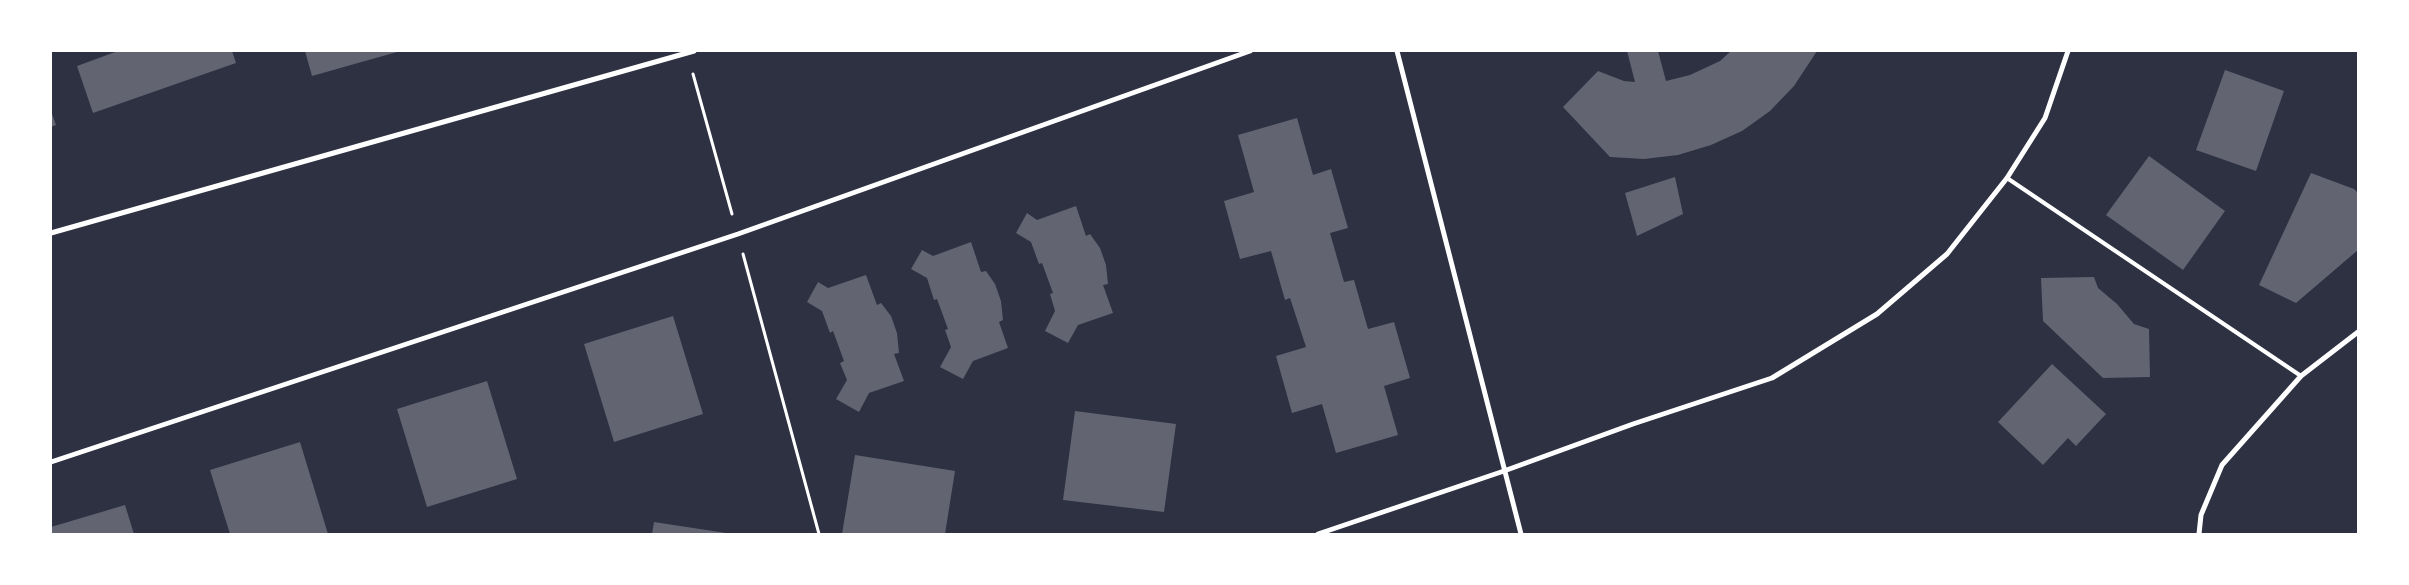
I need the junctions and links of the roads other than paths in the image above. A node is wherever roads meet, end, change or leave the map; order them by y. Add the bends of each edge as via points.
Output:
1 (694, 51) edge
2 (1250, 51) edge
3 (1397, 51) edge
4 (2068, 51) edge
5 (2007, 178) junction
6 (51, 233) edge
7 (2358, 332) edge
8 (2300, 376) junction
9 (51, 462) edge
10 (1504, 471) junction
11 (1318, 534) edge
12 (1521, 534) edge
13 (2199, 534) edge

1 - 6 street
2 - 9 street via 738,234
3 - 10 street
4 - 5 street via 2045,118
5 - 8 lane
5 - 10 street via 1946,254 1877,314 1772,378
7 - 8 street
8 - 13 street via 2222,464 2201,515
10 - 11 street
10 - 12 street

